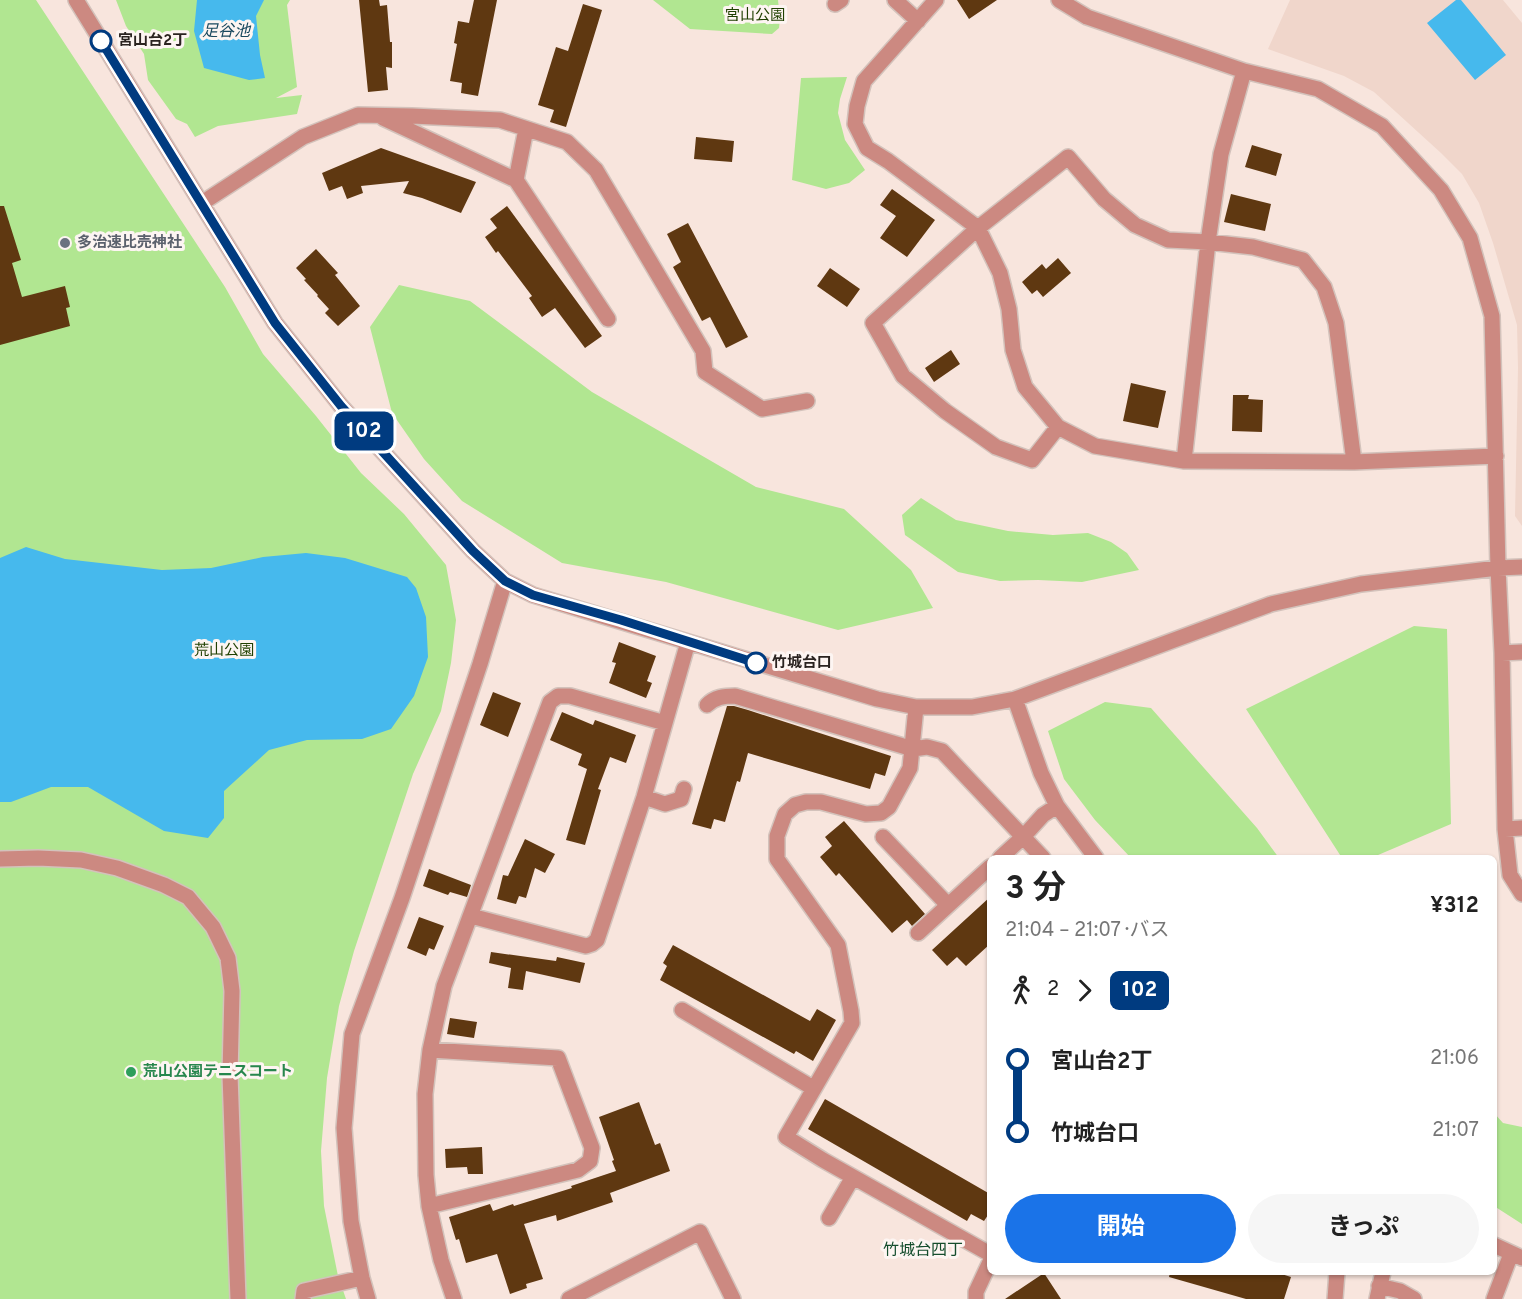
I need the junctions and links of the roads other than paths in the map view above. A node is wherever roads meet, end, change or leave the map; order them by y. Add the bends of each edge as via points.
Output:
1 (76, 0) edge
2 (895, 0) edge
3 (936, 0) edge
4 (1059, 0) edge
5 (918, 21) junction
6 (1244, 71) junction
7 (377, 116) junction
8 (526, 129) junction
9 (516, 180) junction
10 (202, 203) junction
11 (978, 228) junction
12 (1208, 242) junction
13 (608, 319) dead end
14 (807, 401) dead end
15 (1058, 427) junction
16 (1496, 456) junction
17 (1184, 461) junction
18 (1354, 462) junction
19 (1522, 567) edge
20 (1498, 568) junction
21 (505, 581) junction
22 (688, 642) junction
23 (1522, 652) edge
24 (1502, 653) junction
25 (1015, 699) junction
26 (707, 705) dead end
27 (916, 707) junction
28 (665, 723) junction
29 (913, 749) junction
30 (684, 789) dead end
31 (644, 797) junction
32 (1057, 806) junction
33 (1522, 828) edge
34 (1505, 829) junction
35 (883, 837) dead end
36 (1023, 837) junction
37 (1003, 855) edge
38 (1040, 855) edge
39 (1094, 855) edge
40 (0, 859) edge
41 (987, 870) edge
42 (1522, 894) edge
43 (948, 905) junction
44 (471, 916) junction
45 (918, 933) dead end
46 (682, 1010) dead end
47 (430, 1050) junction
48 (813, 1088) junction
49 (853, 1177) junction
50 (429, 1206) junction
51 (829, 1218) dead end
52 (1497, 1246) edge
53 (987, 1252) edge
54 (1517, 1256) edge
55 (987, 1268) edge
56 (1337, 1275) edge
57 (362, 1278) junction
58 (1380, 1286) edge
59 (238, 1299) edge
60 (303, 1299) edge
61 (368, 1299) edge
62 (454, 1299) edge
63 (569, 1299) edge
64 (733, 1299) edge
65 (976, 1299) edge
66 (1335, 1299) edge
67 (1414, 1299) edge
68 (1494, 1299) edge

1 - 10 street
2 - 5 street
3 - 5 street
4 - 6 street via 1087,17
5 - 11 street via 864,81 855,124 867,148
6 - 12 street via 1221,154
6 - 16 street via 1318,89 1382,126 1441,190 1470,238 1492,316
7 - 8 street via 500,120
7 - 9 street
7 - 10 street via 358,115 303,137
8 - 9 street
8 - 14 street via 567,142 596,170 703,351 705,372 762,409
9 - 13 street
10 - 21 street via 275,323 326,388 473,551
11 - 12 street via 1068,157 1104,199 1135,225 1168,240
11 - 15 street via 1000,273 1013,350 1025,387
11 - 15 street via 873,323 903,376 996,447 1032,460
12 - 17 street
12 - 18 street via 1253,247 1303,260 1324,287 1336,323
15 - 17 street via 1095,446
16 - 18 street
16 - 20 street
17 - 18 street
19 - 20 street
20 - 24 street
20 - 25 street via 1361,584 1271,604
21 - 22 street via 533,595
21 - 57 street via 402,898 352,1034 344,1128 351,1221
22 - 27 street
22 - 28 street
23 - 24 street
24 - 34 street
25 - 27 street via 972,707
25 - 32 street
26 - 29 street via 724,696 735,696
27 - 29 street
28 - 31 street
28 - 44 street via 570,696 558,696 550,702
29 - 36 street via 942,751
29 - 48 street via 910,768 889,807 881,813 866,814 806,802 785,814 777,836 777,859 838,945 851,1011 852,1023
30 - 31 street via 681,799 665,804
31 - 44 street via 597,940 592,944 586,946
32 - 36 street
32 - 39 street
33 - 34 street
34 - 42 street via 1510,874
35 - 43 street
36 - 37 street
36 - 38 street
40 - 59 street via 81,860 117,868 188,897 213,927 228,958 232,991 230,1075
41 - 43 street
43 - 45 street
44 - 47 street via 444,986
46 - 48 street
47 - 50 street via 425,1094
47 - 50 street via 558,1058 592,1148 590,1161 578,1170
48 - 49 street via 786,1137
49 - 51 street
49 - 53 street
50 - 62 street
52 - 54 street
54 - 68 street
55 - 65 street
56 - 66 street
57 - 60 street via 304,1291
57 - 61 street
58 - 67 street
63 - 64 street via 700,1232

